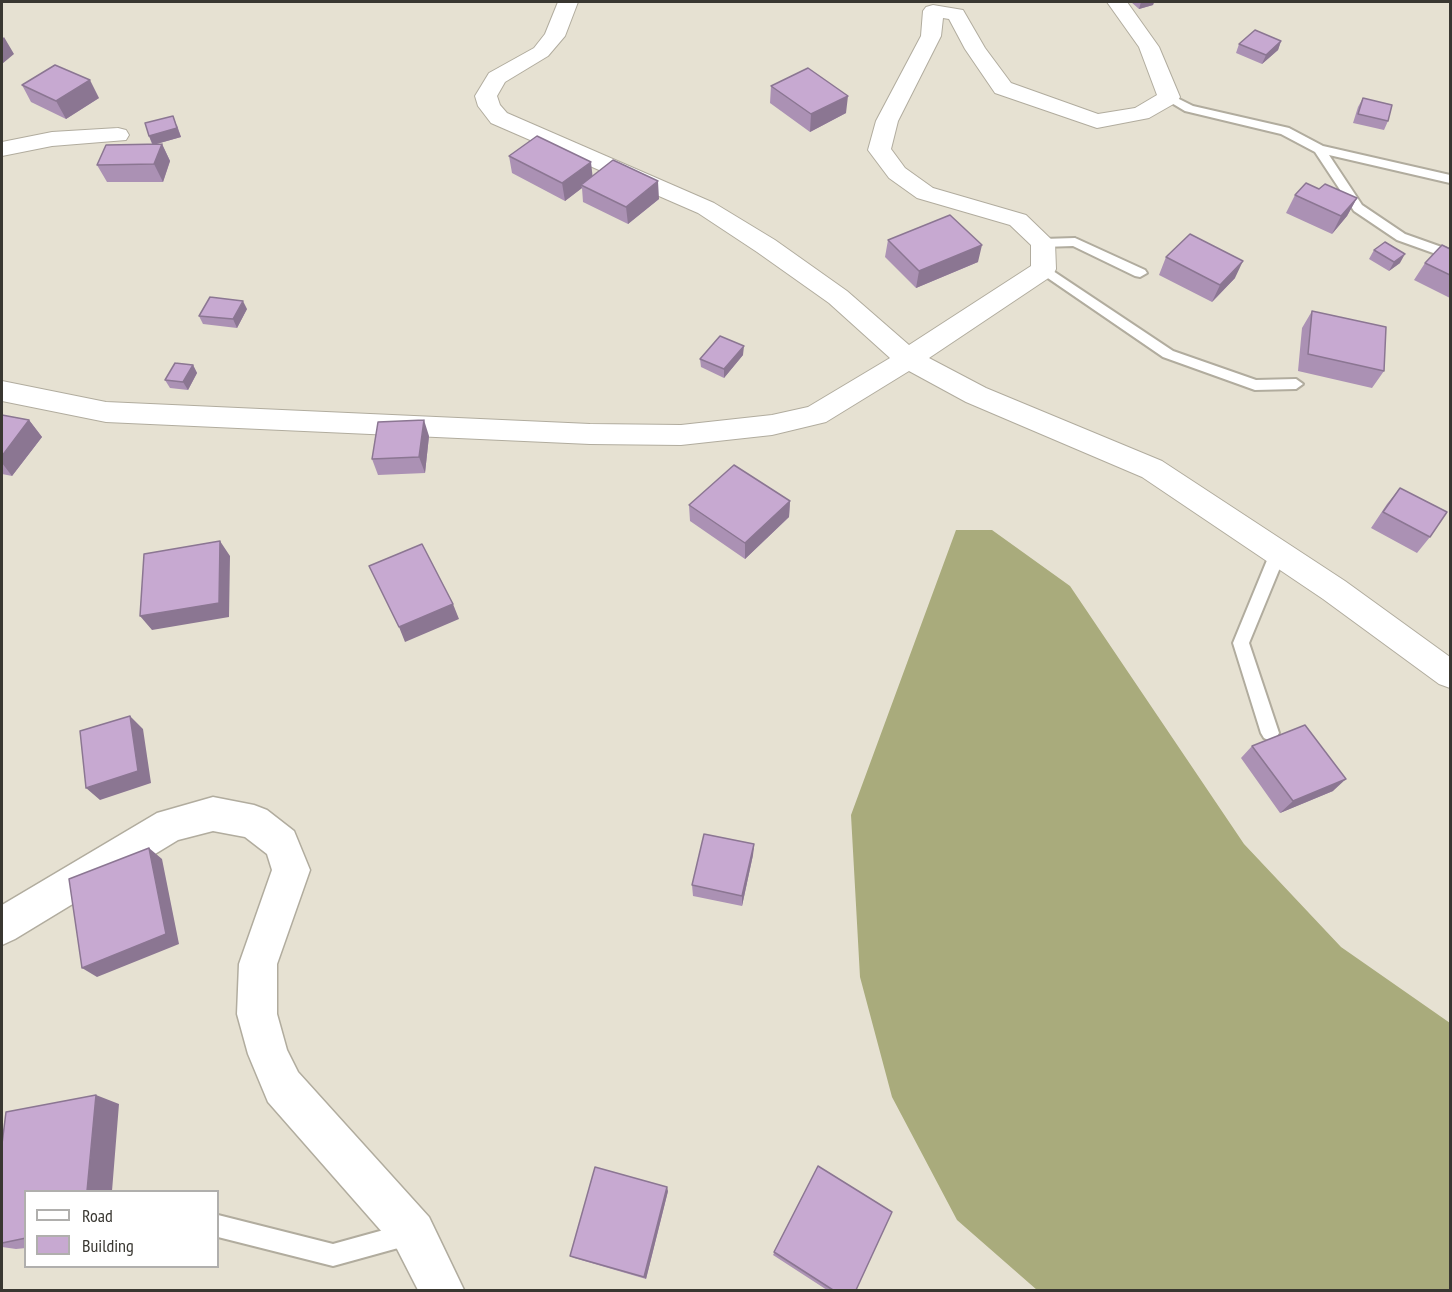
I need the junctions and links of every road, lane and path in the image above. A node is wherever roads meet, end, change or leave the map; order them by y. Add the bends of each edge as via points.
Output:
1 (568, 2) edge
2 (1117, 2) edge
3 (932, 6) edge
4 (1169, 97) junction
5 (118, 135) dead end
6 (2, 149) edge
7 (1319, 149) junction
8 (1450, 179) edge
9 (1043, 243) junction
10 (1450, 255) edge
11 (1044, 270) junction
12 (1140, 273) dead end
13 (908, 359) junction
14 (1296, 384) dead end
15 (2, 391) edge
16 (1278, 553) junction
17 (1450, 674) edge
18 (1270, 733) dead end
19 (2, 926) edge
20 (219, 1226) edge
21 (413, 1233) junction
22 (442, 1290) edge

1 - 13 street via 555,36 541,52 497,78 486,96 499,118 706,208 838,297
2 - 4 street via 1149,46
3 - 4 street via 956,14 1003,88 1097,121 1141,113
3 - 9 street via 931,36 887,121 879,150 897,174 925,193 1018,220
4 - 7 lane via 1189,109 1285,131
5 - 6 street via 52,139
7 - 8 lane
7 - 10 lane via 1358,208 1401,237
9 - 11 street
9 - 12 lane via 1075,242
11 - 13 street
11 - 14 lane via 1168,354 1256,386
13 - 15 street via 816,415 772,425 681,435 106,412
13 - 16 street via 976,395 1152,469
16 - 17 street
16 - 18 lane via 1241,643
19 - 21 street via 170,825 213,814 254,822 281,843 291,870 258,964 257,1014 268,1054 283,1087
20 - 21 lane via 333,1255
21 - 22 street

